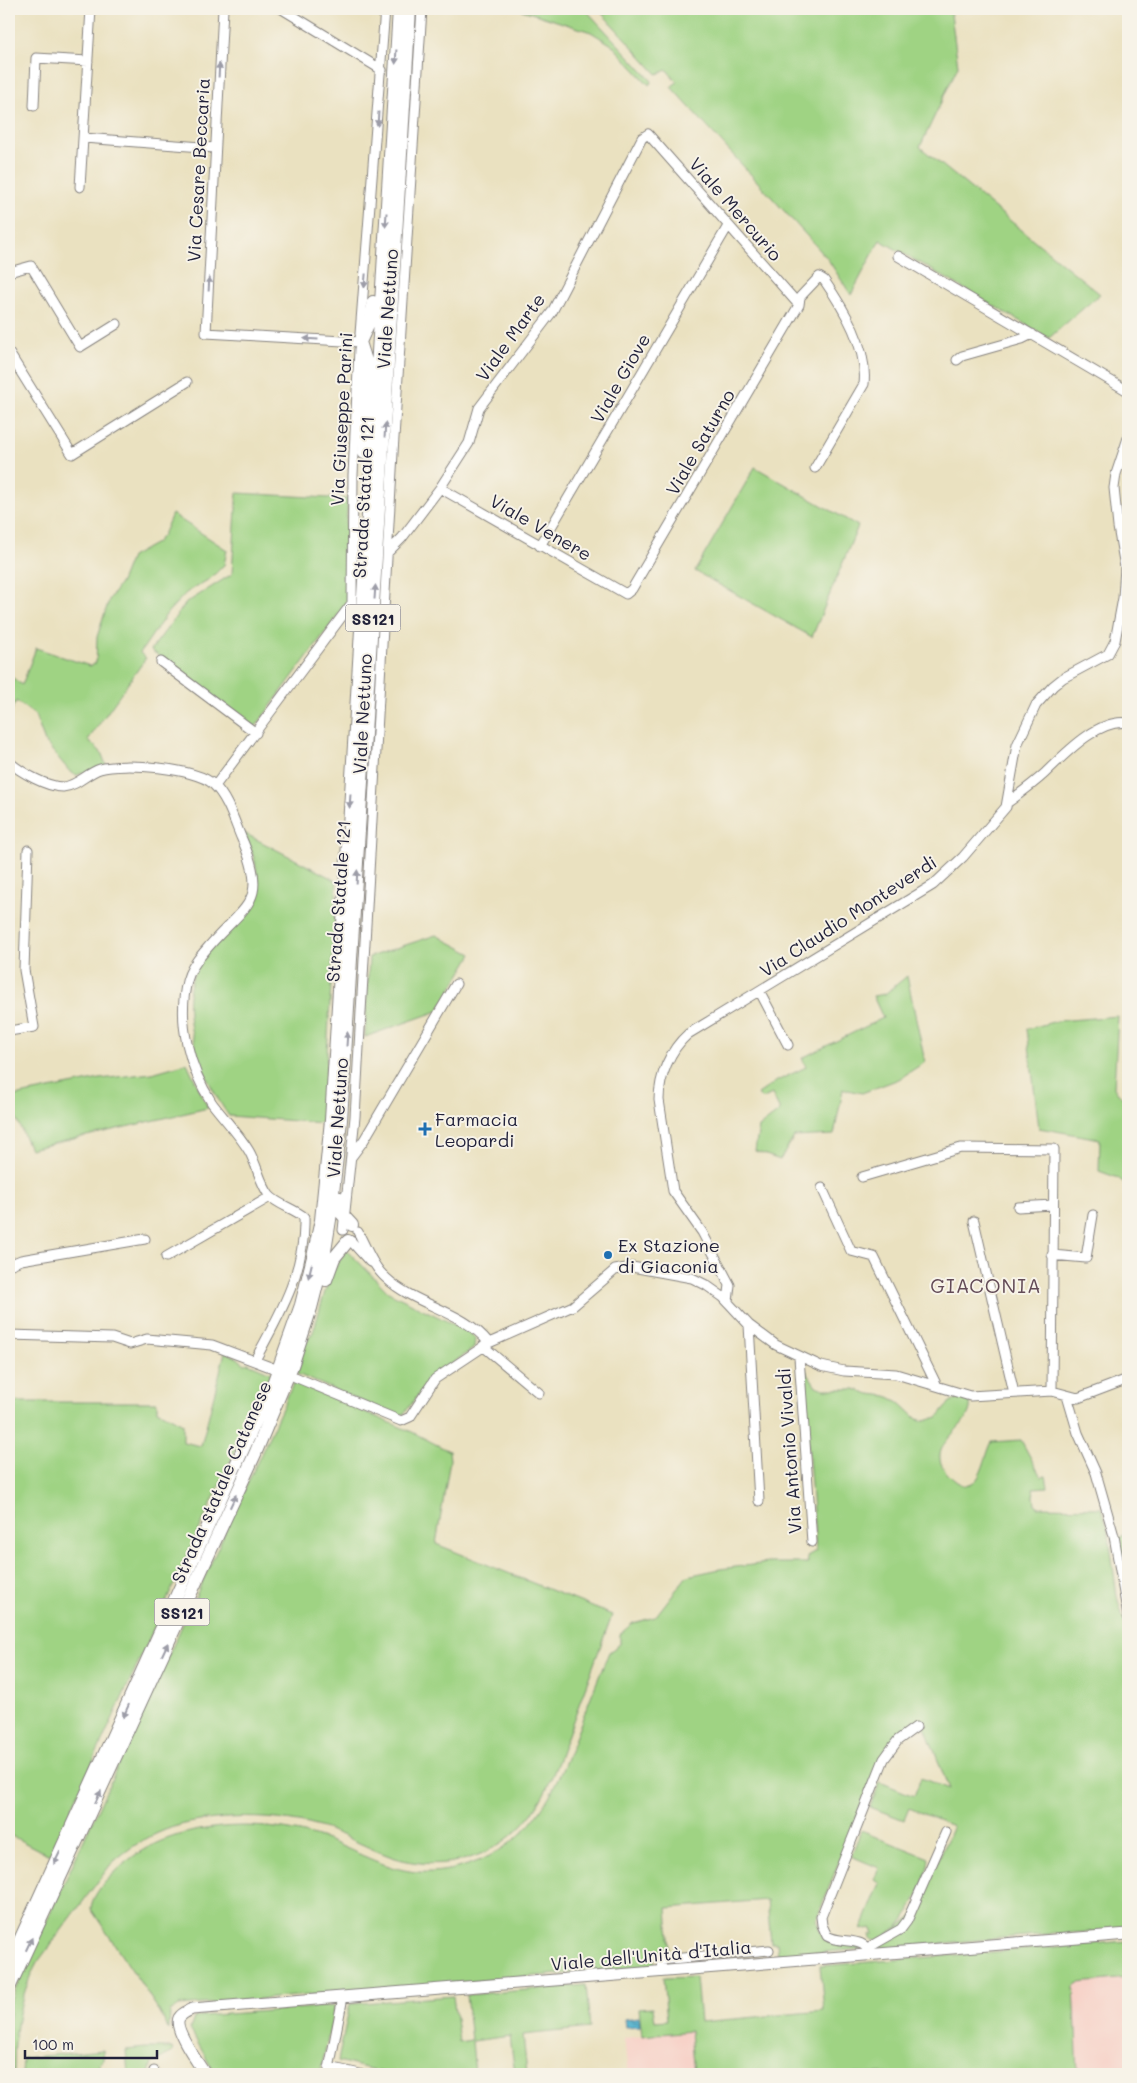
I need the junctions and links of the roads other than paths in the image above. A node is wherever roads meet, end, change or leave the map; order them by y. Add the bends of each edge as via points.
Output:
1 (91, 9) edge
2 (223, 9) edge
3 (282, 9) edge
4 (385, 9) edge
5 (399, 9) edge
6 (410, 9) edge
7 (422, 9) edge
8 (88, 61) junction
9 (382, 70) junction
10 (34, 106) dead end
11 (648, 134) joint
12 (84, 138) junction
13 (215, 148) junction
14 (80, 187) dead end
15 (728, 226) junction
16 (385, 238) junction
17 (898, 256) dead end
18 (9, 272) edge
19 (799, 305) junction
20 (117, 324) dead end
21 (1032, 334) junction
22 (360, 342) junction
23 (9, 353) edge
24 (957, 360) dead end
25 (187, 382) dead end
26 (1128, 391) edge
27 (1128, 438) edge
28 (815, 468) dead end
29 (440, 488) junction
30 (369, 497) junction
31 (540, 546) junction
32 (388, 552) junction
33 (626, 594) joint
34 (161, 662) dead end
35 (1128, 723) edge
36 (256, 733) junction
37 (9, 762) edge
38 (215, 786) junction
39 (1007, 804) junction
40 (28, 850) dead end
41 (456, 984) dead end
42 (760, 992) junction
43 (9, 1032) edge
44 (788, 1045) dead end
45 (341, 1120) junction
46 (352, 1156) junction
47 (862, 1177) dead end
48 (822, 1188) dead end
49 (270, 1197) junction
50 (1053, 1205) junction
51 (1018, 1207) dead end
52 (1093, 1215) dead end
53 (974, 1221) dead end
54 (324, 1225) junction
55 (349, 1228) junction
56 (145, 1239) dead end
57 (1052, 1255) junction
58 (166, 1257) dead end
59 (9, 1265) edge
60 (728, 1301) junction
61 (748, 1325) junction
62 (9, 1336) edge
63 (302, 1338) junction
64 (486, 1344) junction
65 (799, 1357) junction
66 (255, 1360) junction
67 (273, 1368) dead end
68 (295, 1377) dead end
69 (1128, 1379) edge
70 (937, 1386) junction
71 (1052, 1391) junction
72 (539, 1393) dead end
73 (1014, 1393) junction
74 (1067, 1396) junction
75 (759, 1501) dead end
76 (812, 1542) dead end
77 (1128, 1616) edge
78 (916, 1727) dead end
79 (946, 1832) dead end
80 (1128, 1934) edge
81 (770, 1950) dead end
82 (869, 1952) junction
83 (9, 1964) edge
84 (662, 1971) junction
85 (9, 1988) edge
86 (343, 1997) junction
87 (329, 2071) edge
88 (205, 2074) edge
89 (360, 2074) edge

1 - 8 street
13 -> 2 street, Via Cesare Beccaria
3 - 9 street
4 - 9 street, Via Giuseppe Parini
5 -> 16 main road, Strada Statale 121 / SS121
45 -> 6 main road, Strada Statale 121 / SS121
7 - 32 street, Viale Nettuno
8 - 10 street via 36,58
8 - 12 street
9 -> 22 street, Via Giuseppe Parini
11 - 15 street, Viale Mercurio
11 - 29 street, Viale Marte via 642,138 552,312 479,408 469,443
12 - 13 street
12 - 14 street
22 -> 13 street, Via Cesare Beccaria via 206,333
15 - 19 street, Viale Mercurio
15 - 31 street, Viale Giove
16 - 22 main road via 377,263 371,318
16 - 30 main road, Strada Statale 121 / SS121
17 - 21 street
18 - 20 street via 31,266 80,347
19 - 28 street, Viale Saturno via 800,297 815,280 824,280 848,319 865,373 864,384
19 - 33 street, Viale Saturno via 632,589
21 - 24 street
21 - 26 street
22 - 30 main road via 367,364 363,469
22 - 36 street, Via Giuseppe Parini via 353,475 352,603
23 - 25 street via 72,454
27 - 39 street via 1114,488 1125,567 1115,641 1108,654 1063,678 1036,704 1017,745
29 - 31 street, Viale Venere
29 - 32 street, Viale Marte
30 -> 54 main road, Strada Statale 121 / SS121
31 - 33 street, Viale Venere
32 - 46 street, Viale Nettuno
34 - 36 street
35 - 39 street, Via Claudio Monteverdi via 1106,726 1082,739
36 - 38 street, Via Giuseppe Parini
37 - 38 street via 53,786 64,787 100,769 130,765 198,775
38 - 49 street via 252,862 255,886 243,912 194,964 184,997 186,1044 204,1089 250,1152
39 - 42 street, Via Claudio Monteverdi via 963,857 933,885
40 - 43 street via 24,970 34,1027
41 - 46 street
42 - 44 street
42 - 60 street, Via Claudio Monteverdi via 679,1042 673,1049 659,1090 673,1192 702,1232 730,1285
45 - 54 main road, Strada Statale 121 / SS121
45 - 55 main road via 345,1156 339,1211
46 - 55 street, Viale Nettuno
47 - 50 street via 961,1148 1054,1148
48 - 70 street via 851,1251 874,1257
49 - 58 street
49 - 66 street via 304,1217 304,1238 290,1292
50 - 51 street
50 - 57 street
52 - 57 street via 1086,1258
53 - 73 street
54 - 63 main road, Strada statale Catanese / SS121 via 324,1257
54 -> 83 main road, Strada statale Catanese / SS121 via 301,1305 274,1381
55 - 63 main road via 331,1264 317,1311
55 - 64 street via 383,1277 399,1290 479,1330
56 - 59 street via 21,1260
57 - 71 street
60 - 61 street
60 - 64 street via 692,1278 632,1267 618,1269 573,1306
61 - 65 street
61 - 75 street
62 - 66 street via 112,1338 130,1344 147,1339 182,1342 212,1345
85 -> 63 main road, Strada statale Catanese / SS121 via 255,1454
64 - 68 street via 435,1379 410,1417 401,1421
64 - 72 street
65 - 70 street via 821,1366 896,1374
65 - 76 street, Via Antonio Vivaldi
66 - 67 street
69 - 74 street via 1078,1398
70 - 73 street via 970,1396
71 - 73 street
71 - 74 street
74 - 77 street via 1078,1433 1096,1473 1114,1536
78 - 82 street via 898,1740 884,1759 821,1917 827,1936 840,1941 857,1941
79 - 82 street via 907,1921 901,1929 870,1946
80 - 82 street, Viale dell'Unità d'Italia
81 - 84 street via 661,1960
82 - 84 street, Viale dell'Unità d'Italia
84 - 86 street, Viale dell'Unità d'Italia
86 - 87 street
86 - 88 street, Viale dell'Unità d'Italia via 192,2009 180,2017 177,2024
87 - 89 street

